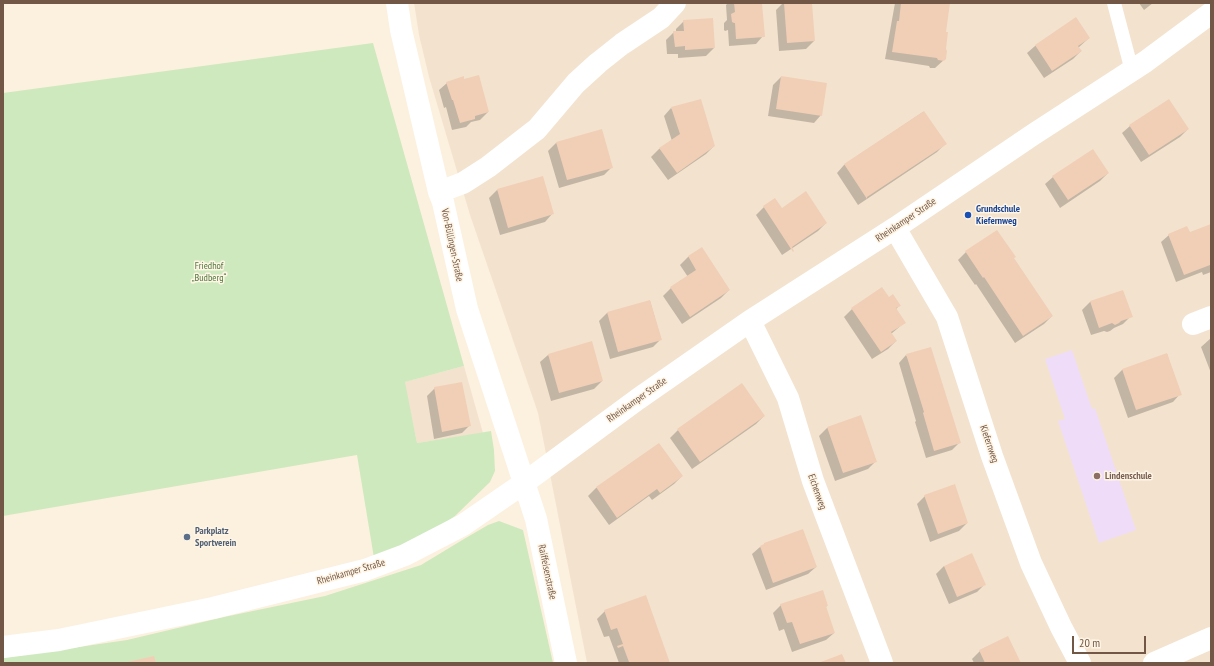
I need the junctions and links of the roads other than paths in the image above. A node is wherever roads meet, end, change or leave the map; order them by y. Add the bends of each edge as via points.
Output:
1 (397, 3) edge
2 (675, 3) edge
3 (1114, 3) edge
4 (1211, 13) edge
5 (1132, 71) junction
6 (439, 192) junction
7 (895, 228) junction
8 (750, 321) junction
9 (524, 482) junction
10 (1211, 638) edge
11 (3, 647) edge
12 (566, 663) edge
13 (882, 663) edge
14 (1080, 663) edge
15 (1154, 663) edge

1 - 6 street, Von-Büllingen-Straße
2 - 6 street via 662,18 598,63 537,129 488,167 463,183
3 - 5 lane
4 - 5 street, Rheinkamper Straße
5 - 7 street, Rheinkamper Straße
6 - 9 street, Von-Büllingen-Straße via 466,309
7 - 8 street, Rheinkamper Straße
7 - 14 street, Kiefernweg via 947,317 992,456 1031,563
8 - 9 street, Rheinkamper Straße
8 - 13 street, Eichenweg via 788,398 813,481
9 - 11 street, Rheinkamper Straße via 463,525 405,555 365,570 213,608 59,640
9 - 12 street, Raiffeisenstraße via 536,519
10 - 15 street

